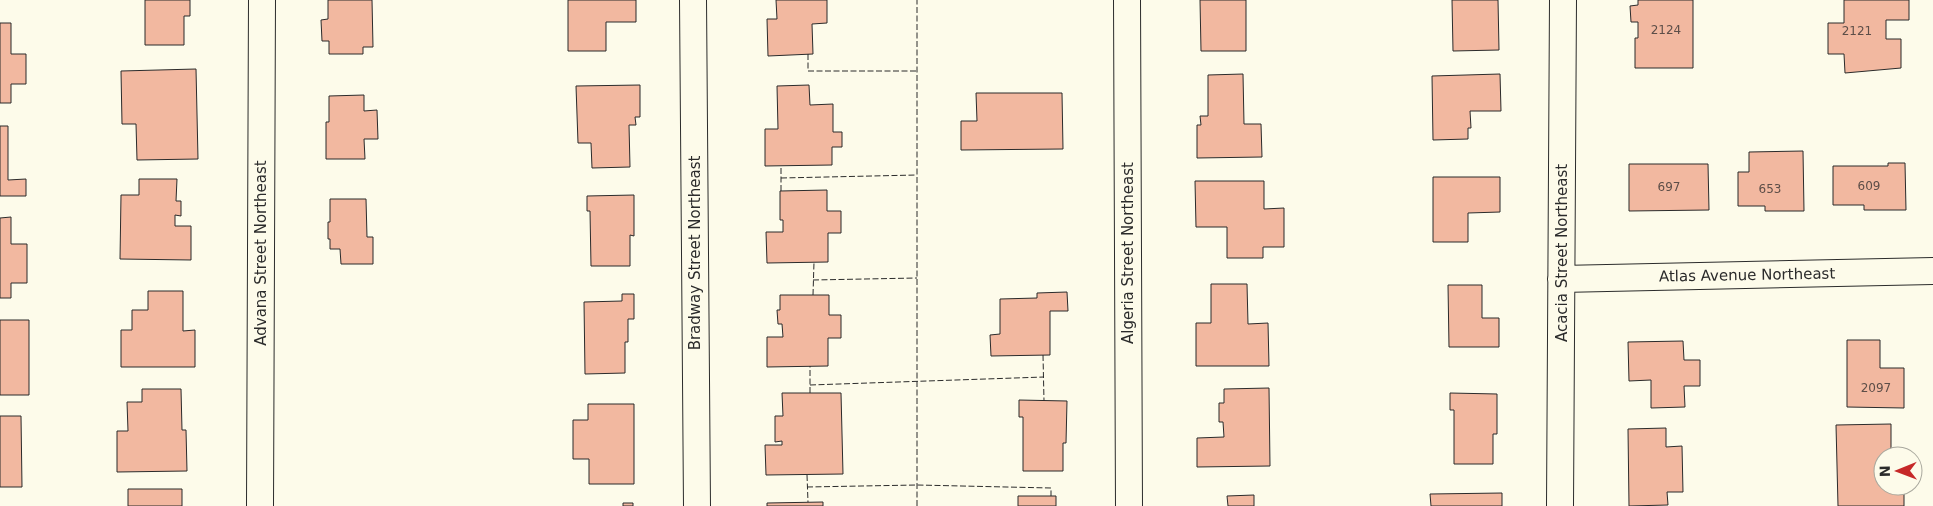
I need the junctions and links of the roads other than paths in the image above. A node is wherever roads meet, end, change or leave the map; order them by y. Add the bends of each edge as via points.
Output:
1 (262, 0) edge
2 (693, 0) edge
3 (1128, 0) edge
4 (1563, 0) edge
5 (1933, 271) edge
6 (1562, 279) junction
7 (260, 506) edge
8 (697, 506) edge
9 (1129, 506) edge
10 (1560, 506) edge

1 - 7 street, Advana Street Northeast
2 - 8 street, Bradway Street Northeast
3 - 9 street, Algeria Street Northeast
4 - 6 street, Acacia Street Northeast
5 - 6 street, Atlas Avenue Northeast
6 - 10 street, Acacia Street Northeast

